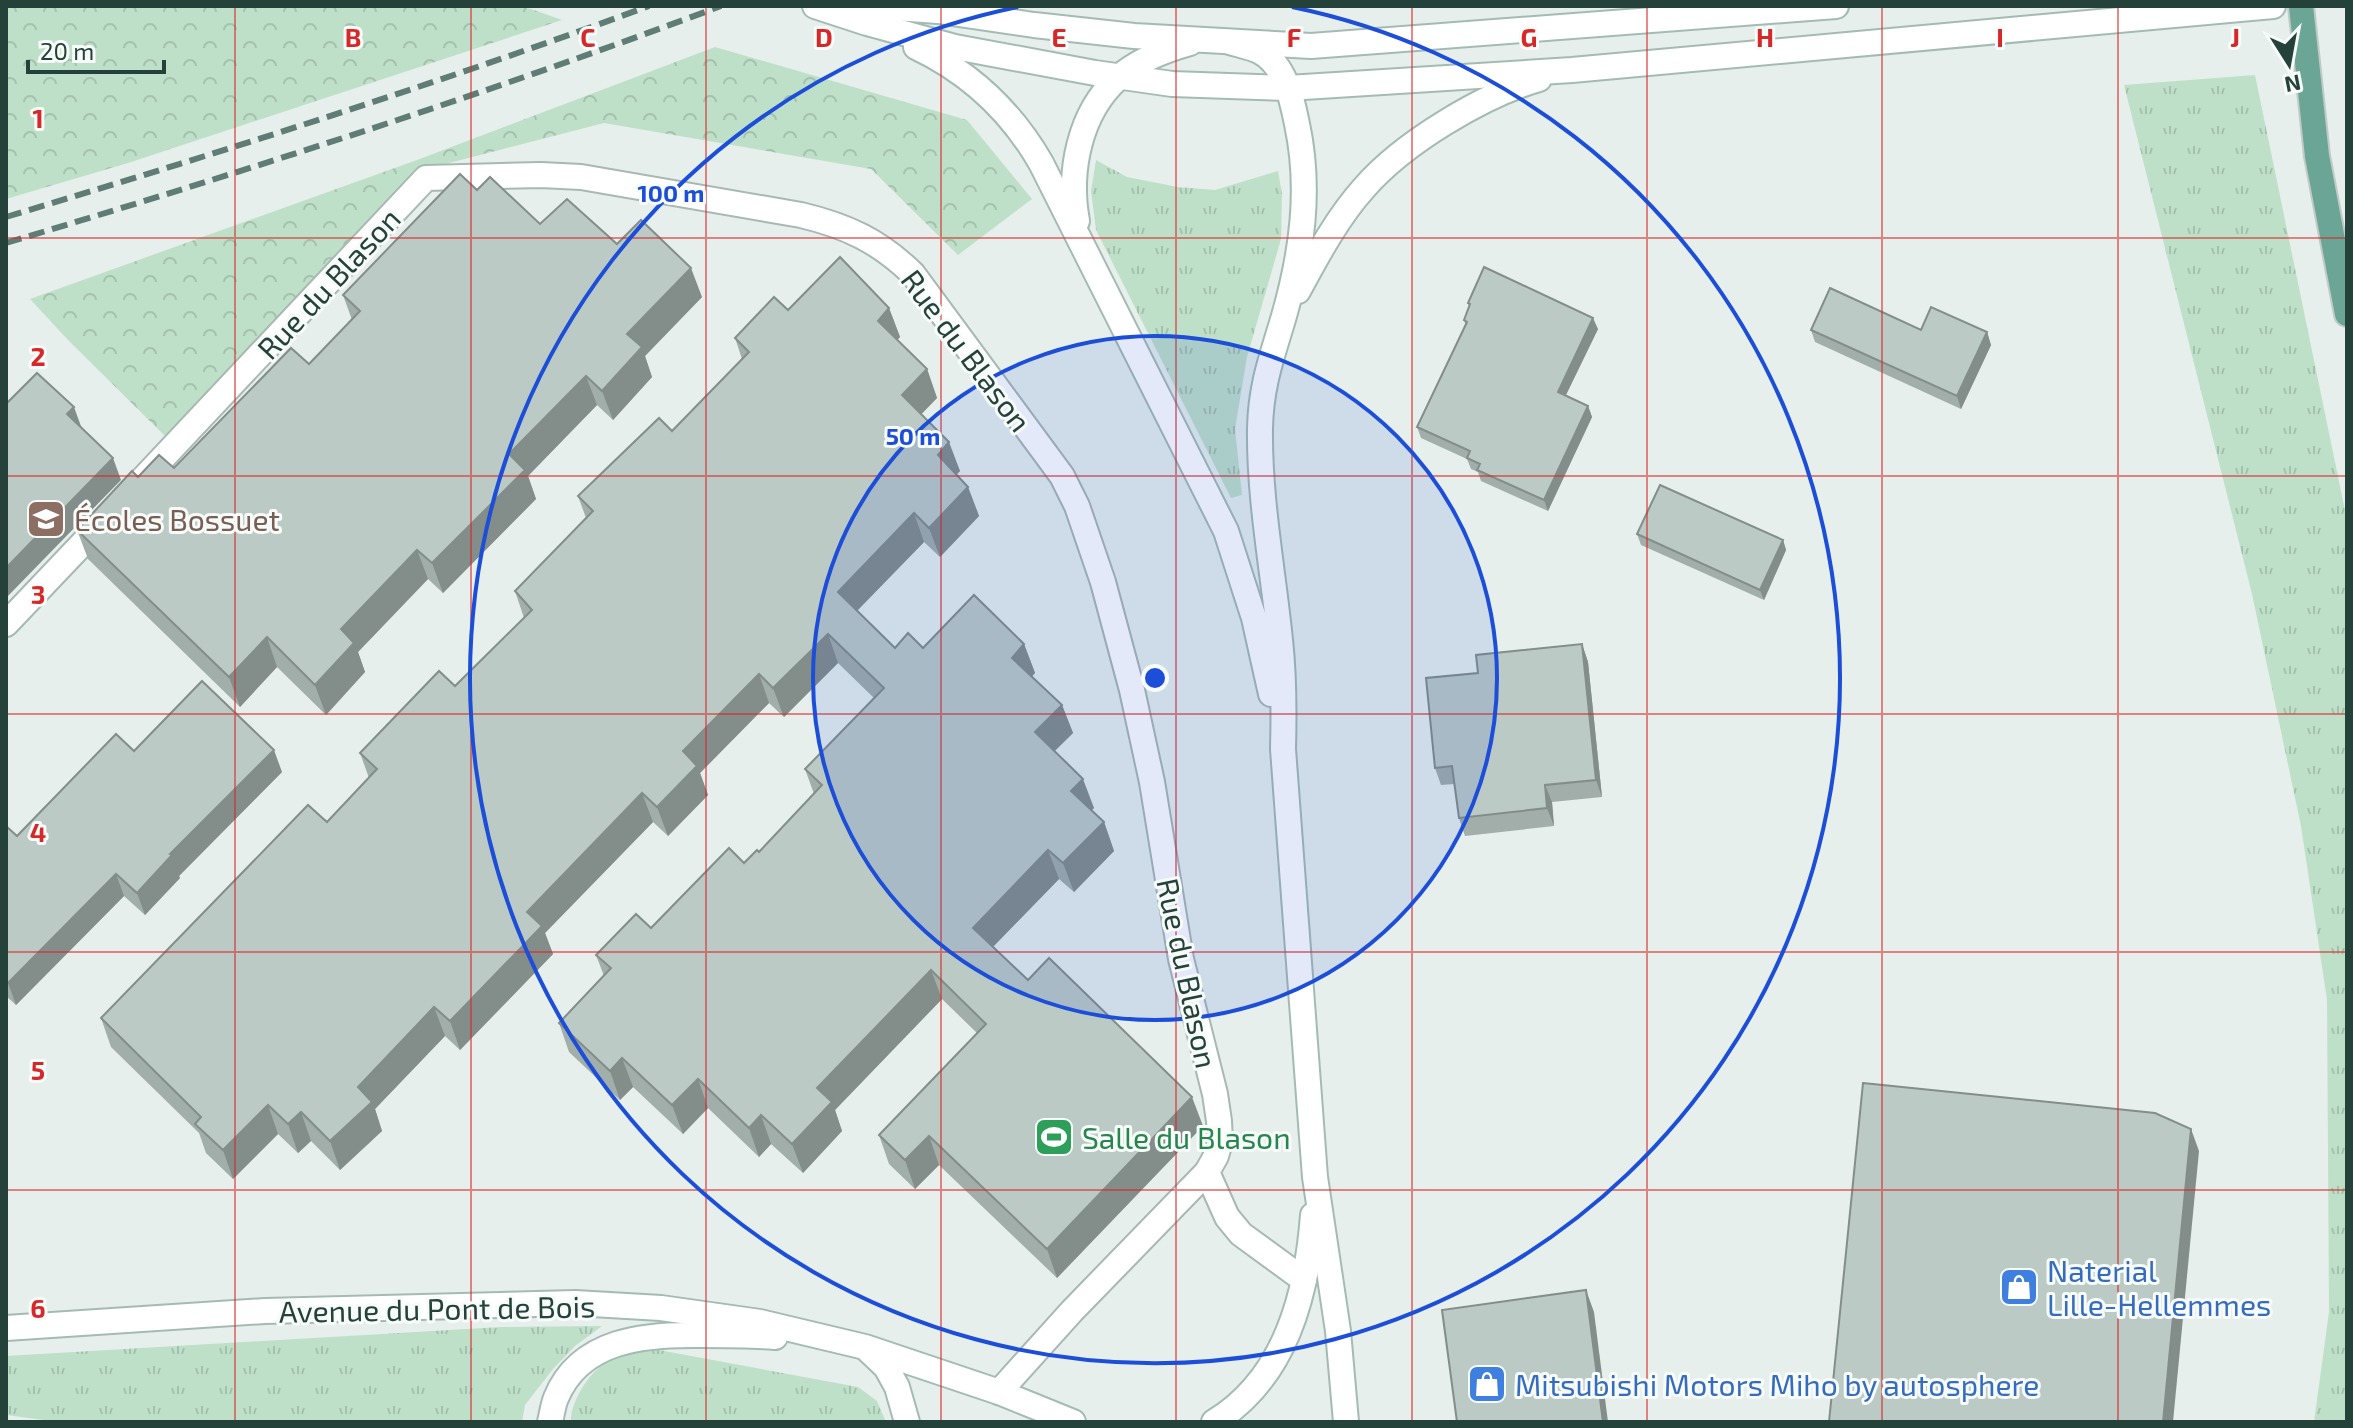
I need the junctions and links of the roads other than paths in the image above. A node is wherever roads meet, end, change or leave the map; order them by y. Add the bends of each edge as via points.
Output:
1 (815, 6) edge
2 (1836, 6) edge
3 (2301, 6) edge
4 (2262, 7) edge
5 (867, 15) edge
6 (1200, 41) junction
7 (1230, 42) junction
8 (1572, 70) junction
9 (1119, 77) junction
10 (1288, 88) junction
11 (1085, 250) junction
12 (2347, 314) edge
13 (1283, 318) junction
14 (6, 624) edge
15 (1283, 749) junction
16 (1207, 1172) junction
17 (1315, 1177) junction
18 (1304, 1280) junction
19 (6, 1328) edge
20 (865, 1347) junction
21 (999, 1392) junction
22 (550, 1422) edge
23 (907, 1422) edge
24 (1073, 1422) edge
25 (1214, 1422) edge
26 (1346, 1422) edge

1 - 5 main road
2 - 7 main road via 1311,46
3 - 12 main road via 2317,156
4 - 8 main road
5 - 6 main road via 938,11
5 - 9 main road via 955,47
5 - 11 main road via 951,66 1002,107 1031,146
6 - 7 main road
6 - 9 main road via 1159,54
7 - 10 main road via 1264,54
8 - 10 main road
8 - 13 main road via 1482,104 1424,136 1387,165 1341,218
9 - 10 main road
9 - 11 main road via 1092,112 1077,156 1074,205
10 - 13 main road via 1305,167 1305,200
11 - 15 main road via 1226,531 1254,618
13 - 15 main road via 1267,365 1260,431 1283,681
14 - 16 main road, Rue du Blason via 426,178 581,177 835,223 874,241 913,274 1062,476 1077,506 1132,690 1181,959 1215,1094 1220,1142
15 - 17 main road
16 - 18 main road via 1227,1217 1241,1234
16 - 21 main road, Rue du Blason
17 - 18 main road
17 - 26 main road
18 - 25 main road via 1276,1360 1260,1383
19 - 20 main road, Avenue du Pont de Bois via 265,1311 575,1303 709,1313
20 - 21 main road, Avenue du Pont de Bois
20 - 22 main road, Avenue du Pont de Bois via 772,1336 678,1334 624,1340 600,1350 569,1376
20 - 23 main road via 886,1367
21 - 24 main road, Avenue du Pont de Bois

